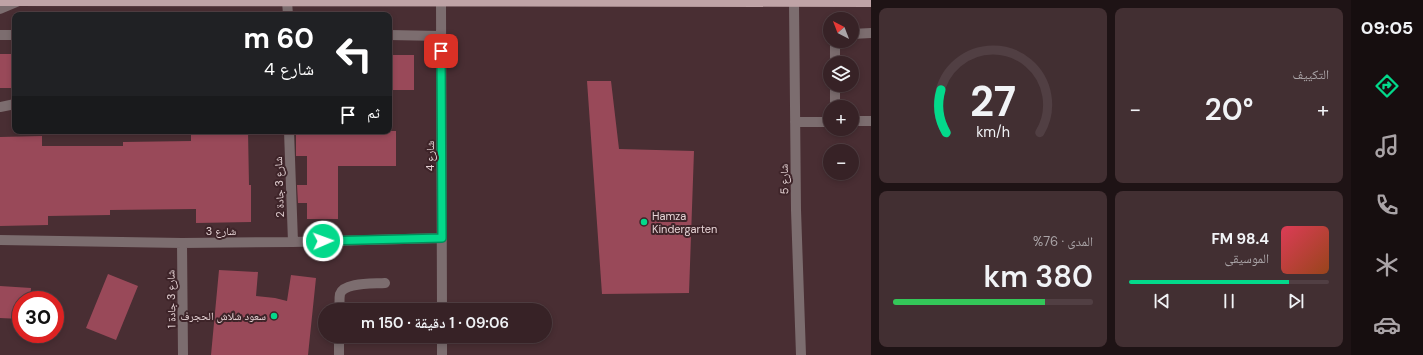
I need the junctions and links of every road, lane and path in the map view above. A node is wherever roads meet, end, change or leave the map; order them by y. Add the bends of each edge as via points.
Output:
1 (0, 1) edge
2 (19, 1) edge
3 (353, 1) edge
4 (397, 1) edge
5 (287, 2) junction
6 (441, 2) junction
7 (794, 2) junction
8 (871, 2) edge
9 (0, 9) edge
10 (288, 12) edge
11 (859, 34) edge
12 (871, 34) edge
13 (0, 35) edge
14 (12, 35) edge
15 (392, 35) edge
16 (441, 36) junction
17 (12, 104) edge
18 (0, 106) edge
19 (859, 121) edge
20 (871, 121) edge
21 (796, 122) junction
22 (823, 122) edge
23 (289, 134) edge
24 (442, 238) junction
25 (0, 240) edge
26 (294, 242) junction
27 (182, 243) junction
28 (385, 283) dead end
29 (340, 303) edge
30 (442, 303) edge
31 (339, 343) edge
32 (441, 343) edge
33 (183, 355) edge
34 (339, 355) edge
35 (442, 355) edge
36 (801, 355) edge

1 - 2 main road
2 - 5 main road
2 - 9 street
3 - 4 main road
3 - 5 main road
4 - 6 main road
5 - 10 street
6 - 7 main road
6 - 16 street, شارع 4
7 - 8 main road
7 - 21 street, شارع 5
11 - 12 street
13 - 14 street
15 - 16 street
16 - 24 street, شارع 4
17 - 18 street
19 - 20 street
21 - 22 street
21 - 36 street, شارع 5
23 - 26 street, شارع 3 جادة 2
24 - 26 street, شارع 3
24 - 30 street, شارع 4
25 - 27 street, شارع 3
26 - 27 street, شارع 3
27 - 33 street, شارع 3 جادة 1
28 - 29 street via 347,286 341,292
31 - 34 street
32 - 35 street

